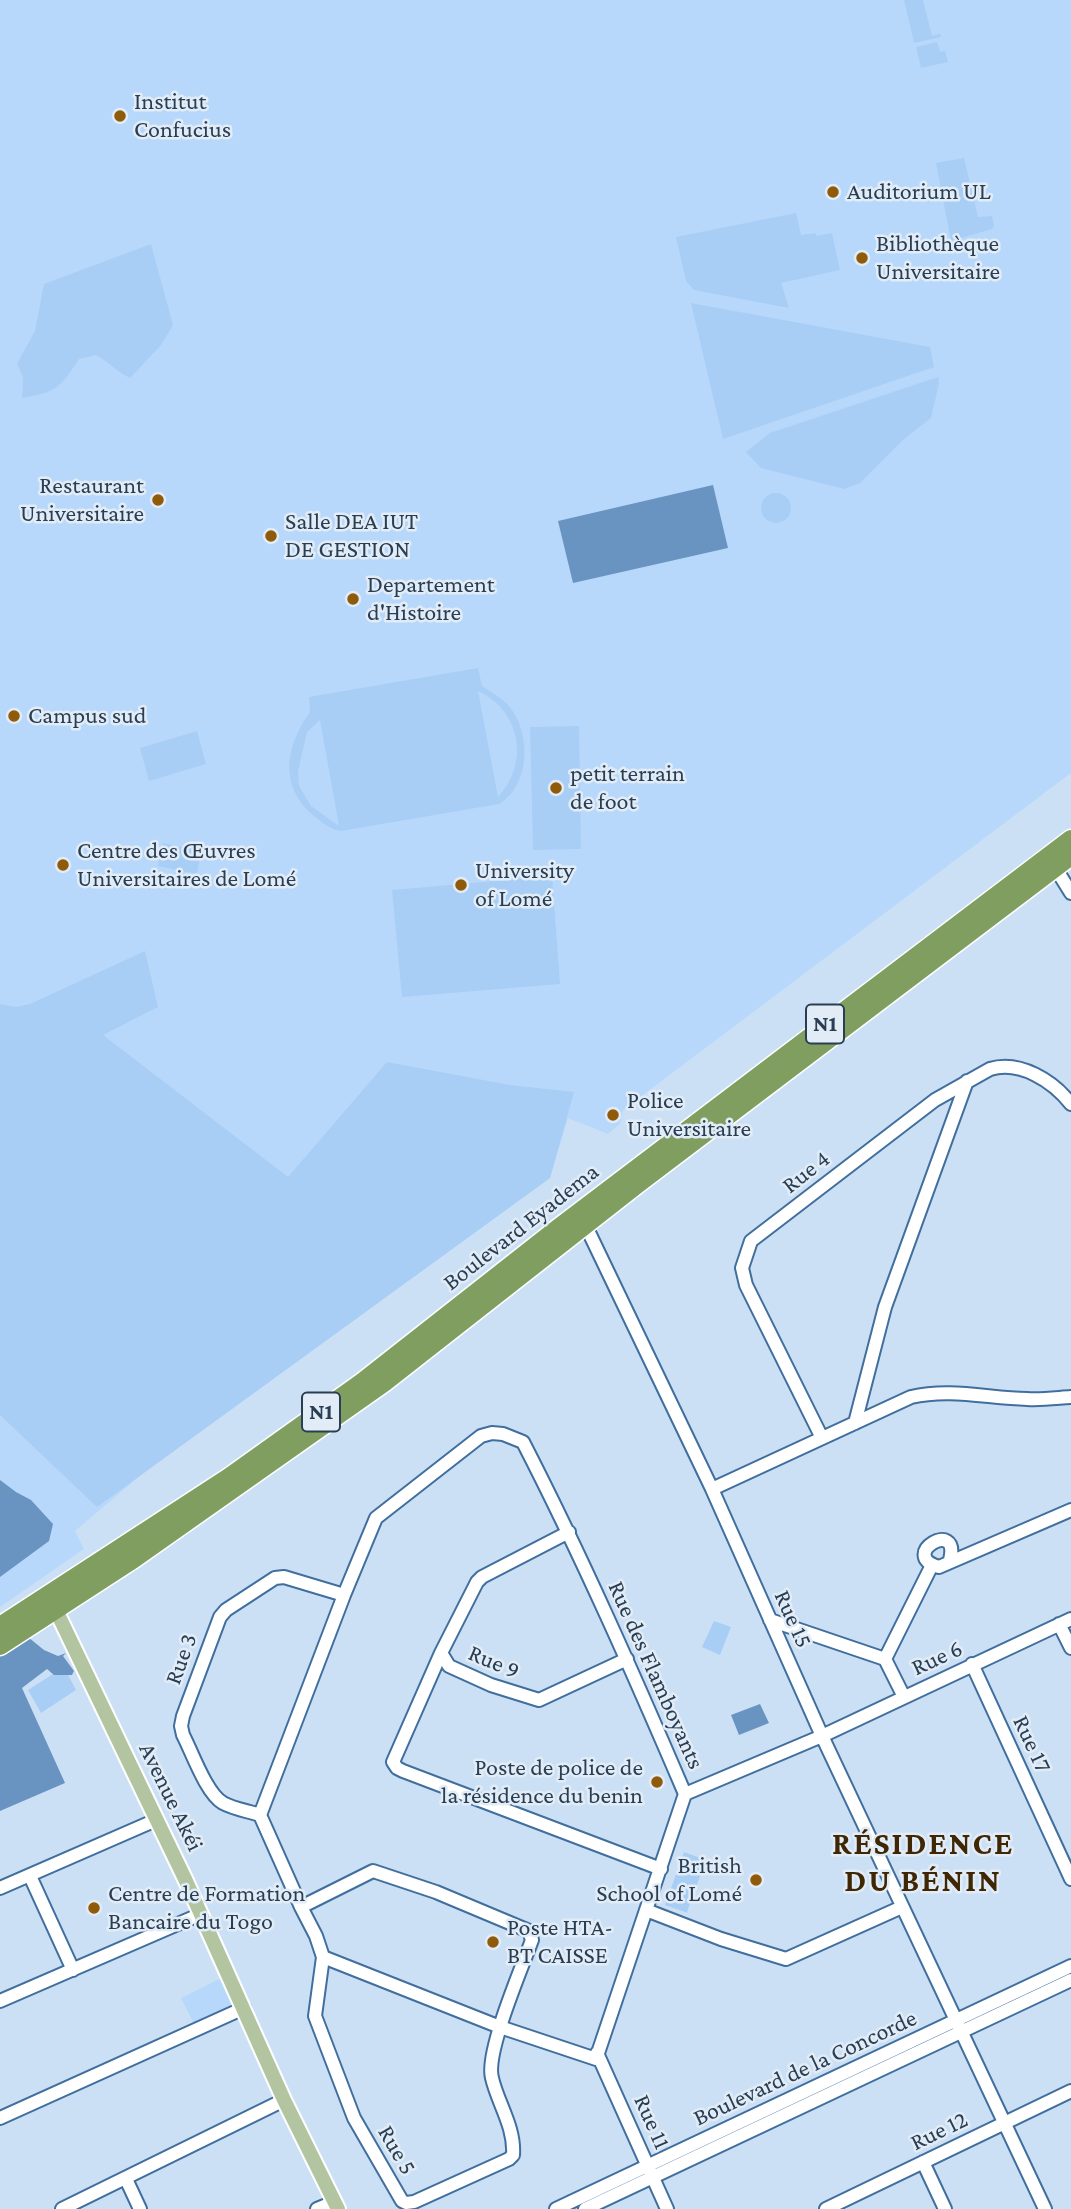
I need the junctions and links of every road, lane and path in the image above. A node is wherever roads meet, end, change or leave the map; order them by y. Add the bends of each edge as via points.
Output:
1 (1063, 857) edge
2 (1071, 893) edge
3 (967, 1080) junction
4 (1071, 1104) edge
5 (582, 1218) junction
6 (1071, 1397) edge
7 (855, 1423) junction
8 (822, 1438) junction
9 (712, 1489) junction
10 (1071, 1510) edge
11 (569, 1532) junction
12 (950, 1560) junction
13 (932, 1565) junction
14 (344, 1595) junction
15 (52, 1603) junction
16 (770, 1620) junction
17 (1065, 1621) edge
18 (0, 1626) edge
19 (0, 1646) edge
20 (1071, 1648) edge
21 (441, 1653) junction
22 (627, 1659) junction
23 (885, 1659) junction
24 (972, 1664) junction
25 (904, 1697) junction
26 (822, 1736) junction
27 (685, 1794) junction
28 (260, 1815) junction
29 (156, 1820) junction
30 (661, 1869) junction
31 (30, 1875) junction
32 (1071, 1879) edge
33 (0, 1888) edge
34 (301, 1907) junction
35 (902, 1907) junction
36 (646, 1910) junction
37 (201, 1914) junction
38 (323, 1957) junction
39 (1071, 1966) edge
40 (73, 1970) junction
41 (1071, 1980) edge
42 (0, 2001) edge
43 (243, 2008) junction
44 (500, 2026) junction
45 (959, 2026) junction
46 (597, 2053) junction
47 (1071, 2091) edge
48 (284, 2101) junction
49 (0, 2118) edge
50 (1004, 2122) junction
51 (923, 2162) junction
52 (650, 2172) junction
53 (126, 2179) junction
54 (336, 2205) edge
55 (62, 2209) edge
56 (140, 2209) edge
57 (317, 2209) edge
58 (556, 2209) edge
59 (585, 2209) edge
60 (667, 2209) edge
61 (826, 2209) edge
62 (945, 2209) edge
63 (1045, 2209) edge

1 - 2 street
1 - 5 highway, Boulevard Eyadema / N1 via 809,1036
3 - 4 street, Rue 4 via 1000,1066 1012,1066 1054,1086
3 - 7 street via 885,1307
3 - 8 street, Rue 4 via 751,1241 742,1268 746,1285
5 - 9 street, Rue 15
5 - 15 highway, Boulevard Eyadema / N1 via 279,1443
6 - 7 street via 930,1393
7 - 8 street
8 - 9 street
9 - 16 street, Rue 15
10 - 12 street
11 - 14 street, Rue des Flamboyants via 523,1442 503,1434 481,1436 376,1518
11 - 21 street, Rue 9 via 482,1577
11 - 22 street, Rue des Flamboyants
12 - 13 street via 939,1567
12 - 13 street via 950,1544 935,1540 925,1552
13 - 23 street
14 - 28 street, Rue des Flamboyants
14 - 28 street, Rue 3 via 275,1578 226,1610 212,1635 183,1716 183,1735 213,1794 231,1807
15 - 18 highway, Boulevard Eyadema / N1
15 - 19 highway, N1
15 - 29 main road, Avenue Akéi
16 - 23 street
16 - 26 street, Rue 15
17 - 20 street
17 - 24 street, Rue 6
21 - 22 street, Rue 9 via 449,1665 539,1700
21 - 30 street via 393,1762 397,1768
22 - 27 street, Rue des Flamboyants
23 - 25 street
24 - 25 street, Rue 6
24 - 32 street, Rue 17
25 - 26 street, Rue 6
26 - 27 street, Rue 6
26 - 35 street, Rue 15
27 - 30 street, Rue des Flamboyants
28 - 34 street
29 - 31 street
29 - 37 main road, Avenue Akéi
30 - 36 street, Rue des Flamboyants
31 - 33 street
31 - 40 street
34 - 38 street
34 - 44 street via 373,1871 529,1931 532,1940
35 - 36 street via 786,1959
35 - 45 street, Rue 15
36 - 46 street, Rue des Flamboyants
37 - 40 street
37 - 43 main road, Avenue Akéi
38 - 44 street
38 - 44 street, Rue 5 via 314,2016 354,2118 406,2203 513,2155 513,2138 490,2069
39 - 45 street, Boulevard de la Concorde
40 - 42 street
41 - 45 street, Boulevard de la Concorde
43 - 48 main road, Avenue Akéi
43 - 49 street
44 - 46 street via 596,2059
45 - 50 street, Rue 15
45 - 52 street, Boulevard de la Concorde
46 - 52 street, Rue 11
47 - 50 street, Rue 12
48 - 53 street
48 - 54 main road, Avenue Akéi
50 - 51 street, Rue 12
50 - 63 street, Rue 15
51 - 61 street, Rue 12
51 - 62 street
52 - 58 street, Boulevard de la Concorde
52 - 59 street, Boulevard de la Concorde
52 - 60 street, Rue 11
53 - 55 street
53 - 56 street
54 - 57 street

